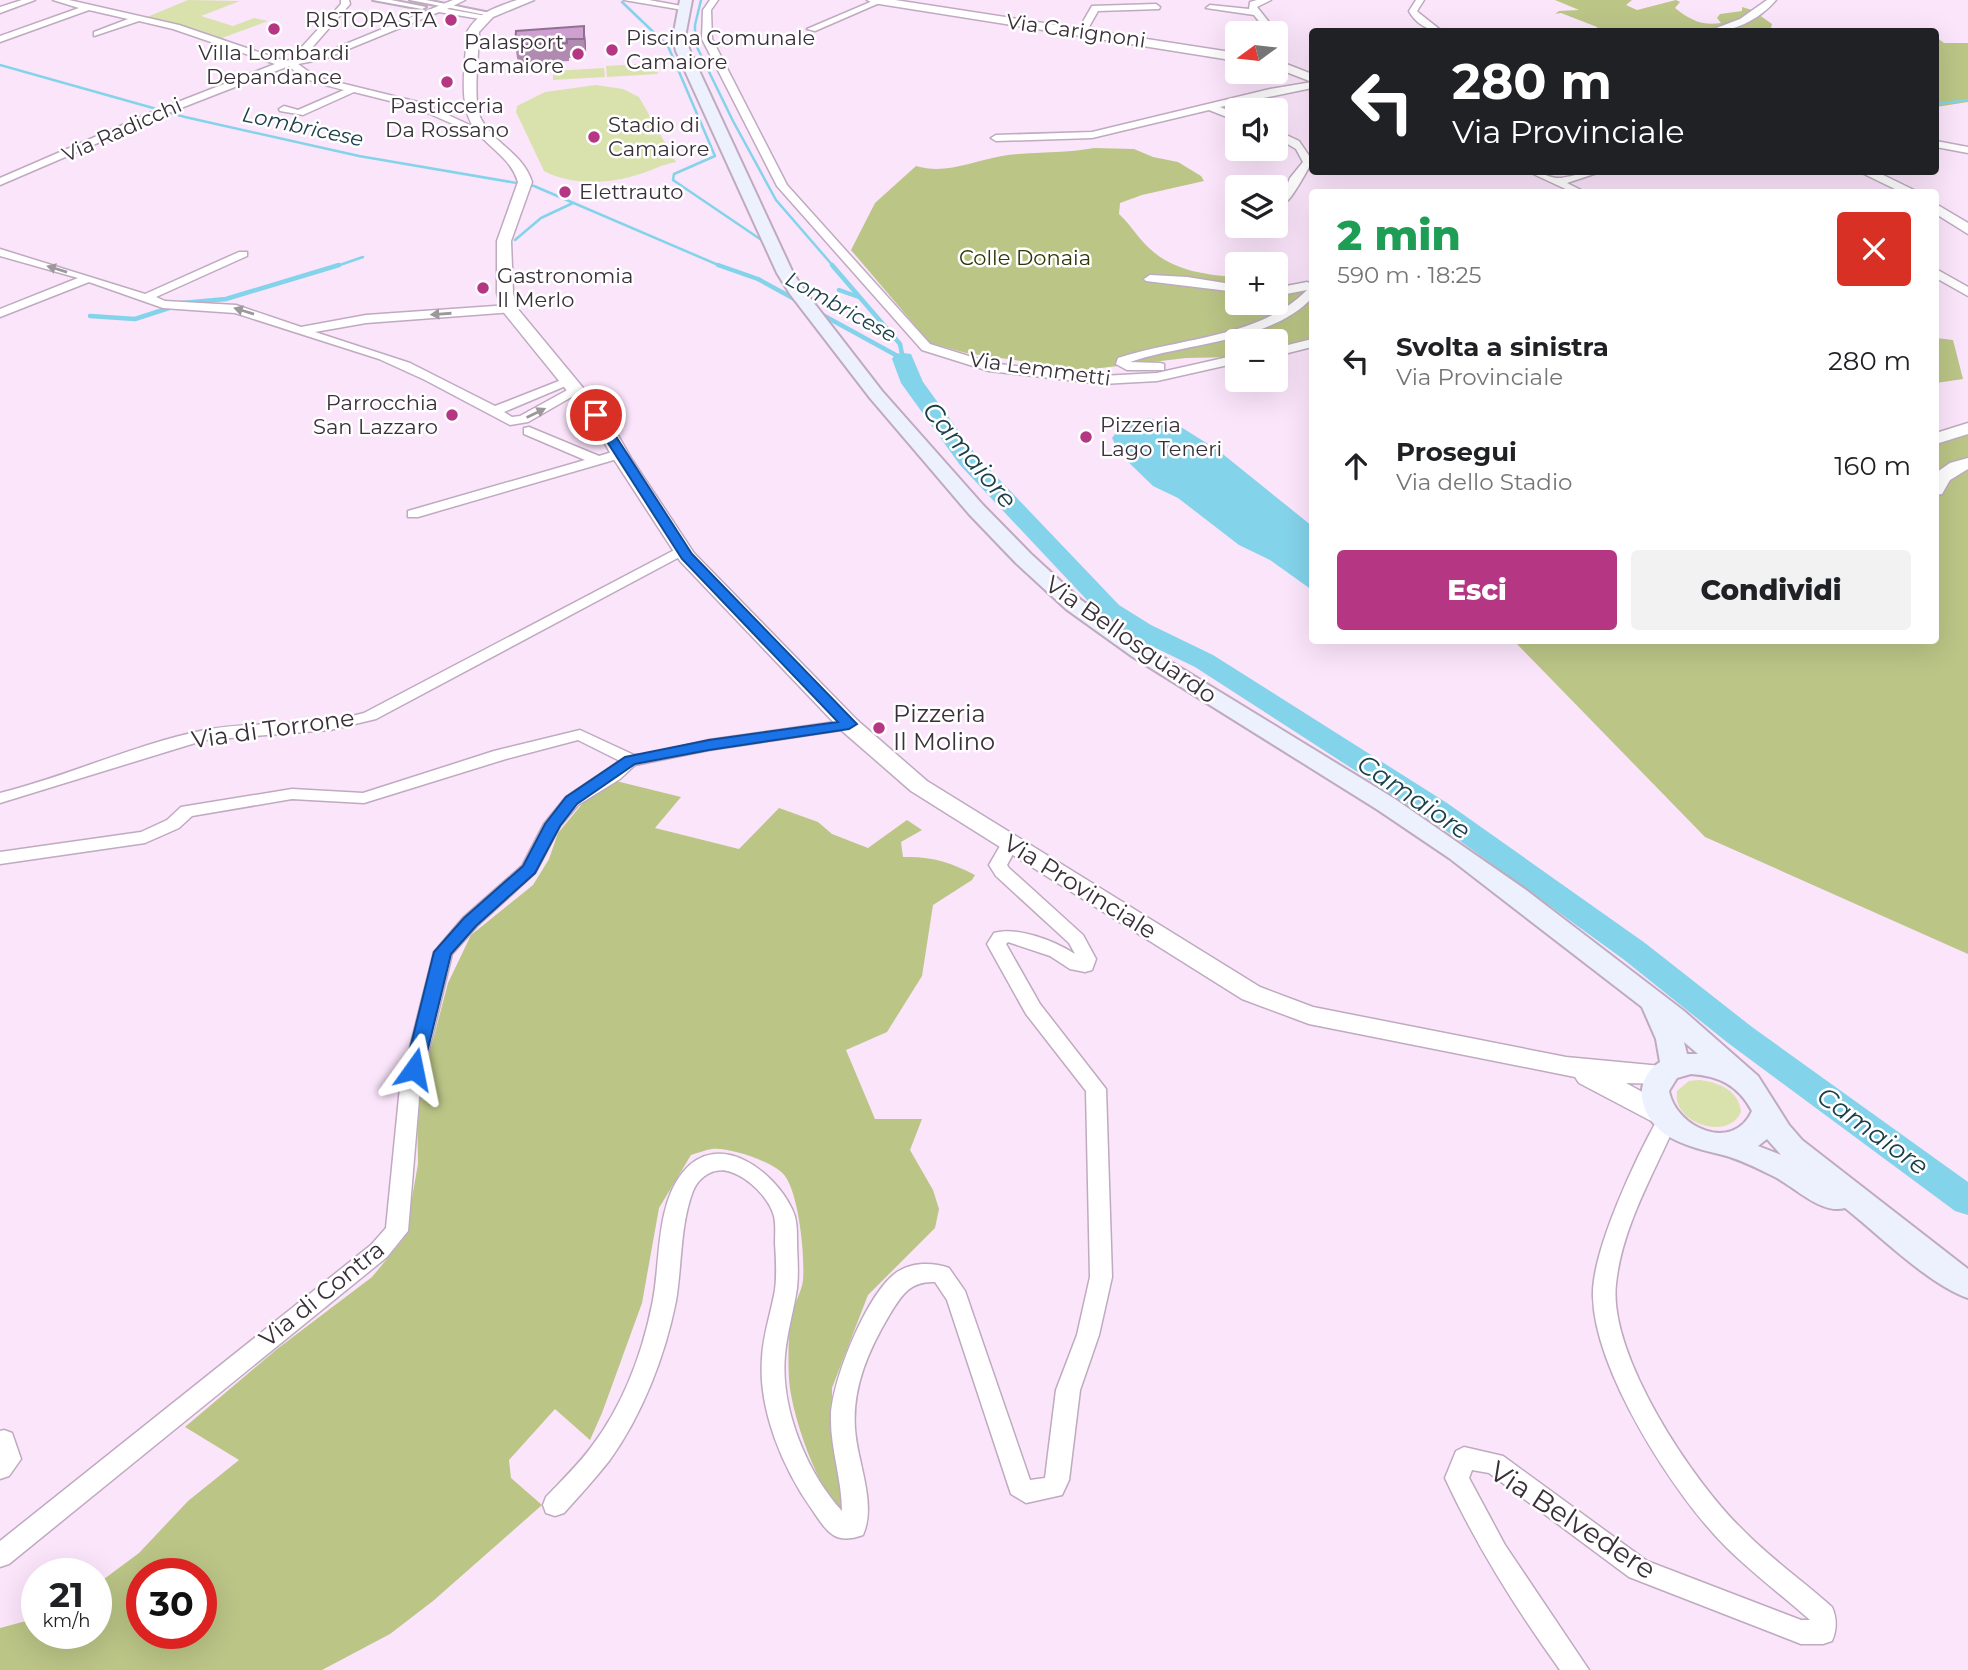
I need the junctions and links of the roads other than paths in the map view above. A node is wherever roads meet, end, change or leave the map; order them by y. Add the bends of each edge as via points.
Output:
1 (31, 0) edge
2 (57, 0) edge
3 (108, 0) edge
4 (377, 0) edge
5 (414, 0) edge
6 (461, 0) edge
7 (528, 0) edge
8 (628, 0) edge
9 (714, 0) edge
10 (1268, 0) edge
11 (1420, 0) edge
12 (1772, 0) edge
13 (877, 1) edge
14 (345, 2) edge
15 (685, 3) edge
16 (90, 7) junction
17 (1156, 7) dead end
18 (445, 8) junction
19 (1210, 8) dead end
20 (0, 10) edge
21 (1257, 12) junction
22 (487, 16) junction
23 (140, 18) junction
24 (1264, 21) edge
25 (1433, 28) edge
26 (1722, 28) edge
27 (813, 29) dead end
28 (1082, 32) junction
29 (97, 34) dead end
30 (0, 39) edge
31 (13, 42) dead end
32 (1225, 55) edge
33 (288, 64) junction
34 (1288, 69) edge
35 (1309, 77) edge
36 (1309, 86) edge
37 (354, 89) junction
38 (1209, 106) junction
39 (284, 109) dead end
40 (471, 111) junction
41 (1225, 113) edge
42 (444, 115) junction
43 (482, 133) junction
44 (996, 138) dead end
45 (1288, 138) edge
46 (1939, 145) edge
47 (1968, 150) edge
48 (1541, 175) edge
49 (1584, 175) edge
50 (1873, 175) edge
51 (0, 182) edge
52 (1557, 182) junction
53 (1573, 189) edge
54 (1904, 189) edge
55 (1288, 196) edge
56 (1939, 210) edge
57 (1968, 230) edge
58 (0, 252) edge
59 (243, 254) dead end
60 (1939, 275) edge
61 (89, 278) junction
62 (1968, 278) edge
63 (1150, 279) dead end
64 (1968, 286) edge
65 (1225, 287) edge
66 (1309, 288) edge
67 (1288, 290) edge
68 (1968, 292) edge
69 (1309, 294) edge
70 (147, 297) junction
71 (509, 309) junction
72 (0, 313) edge
73 (300, 331) junction
74 (1309, 344) edge
75 (1288, 349) edge
76 (1225, 361) edge
77 (1216, 363) junction
78 (572, 386) junction
79 (1968, 428) edge
80 (528, 431) dead end
81 (1939, 438) edge
82 (619, 454) junction
83 (598, 460) junction
84 (1968, 463) edge
85 (1939, 480) edge
86 (413, 514) dead end
87 (682, 550) junction
88 (849, 724) junction
89 (631, 760) junction
90 (0, 799) edge
91 (1013, 846) junction
92 (0, 858) edge
93 (1653, 1003) junction
94 (1566, 1066) junction
95 (1669, 1070) junction
96 (1740, 1077) junction
97 (1765, 1113) junction
98 (1665, 1118) junction
99 (1724, 1144) junction
100 (1934, 1262) junction
101 (1968, 1285) edge
102 (0, 1441) edge
103 (0, 1468) edge
104 (555, 1505) dead end
105 (0, 1556) edge
106 (1576, 1670) edge

1 - 20 street
2 - 16 street
3 - 16 street
4 - 18 street
5 - 18 street
6 - 18 street, Via Radicchi
7 - 22 street
8 - 15 street
9 - 77 street, Via Lemmetti via 707,10 707,39 782,186 926,347 989,367 1102,380 1157,377
10 - 21 street via 1253,4
11 - 25 street via 1413,11
12 - 26 street via 1761,12
13 - 27 street
13 - 28 street, Via Carignoni
14 - 33 street
15 - 93 main road, Via Bellosguardo via 679,37 683,51 779,262 816,320 965,498 1046,580 1100,624 1424,829
16 - 23 street
16 - 30 street
17 - 28 street via 1095,8
18 - 22 street
18 - 33 street, Via Radicchi via 321,57
19 - 21 street
21 - 24 street
22 - 40 street via 473,32
23 - 29 street
23 - 33 street
28 - 32 street, Via Carignoni
30 - 31 street
33 - 37 street via 306,76
33 - 51 street, Via Radicchi via 173,107
34 - 35 street
36 - 38 street
37 - 39 street via 299,113
37 - 42 street
38 - 41 street
38 - 44 street via 1093,135
40 - 42 street
40 - 43 street
42 - 43 street
43 - 71 street via 523,174 524,186 504,240
45 - 55 street via 1308,162
46 - 47 street
48 - 52 street
49 - 52 street
50 - 54 street
52 - 53 street
56 - 57 street
61 -> 58 street
59 - 70 street
60 - 68 street
61 - 70 street
61 - 72 street
62 - 64 street
63 - 65 street
66 - 67 street
69 - 77 street via 1300,306 1265,323 1122,361 1158,367
73 -> 70 street via 226,307 184,307
71 -> 73 street via 366,319
71 - 78 street, Via Provinciale
73 - 78 street via 413,370 516,421
74 - 75 street
76 - 77 street, Via Lemmetti
78 - 82 street, Via Provinciale via 602,422
79 - 81 street
80 - 83 street
82 - 83 street
82 - 87 street, Via Provinciale
83 - 86 street
84 - 85 street
87 - 88 street, Via Provinciale
87 - 90 street, Via di Torrone via 360,719 313,728 204,735
88 - 89 street, Via di Contra
88 - 91 street, Via Provinciale via 919,786
89 - 92 street via 580,735 364,798 292,794 187,811 173,824 145,836
89 - 105 street, Via di Contra via 572,801 553,824 529,869 443,952 410,1087 397,1231 379,1251
91 - 94 street, Via Provinciale via 1251,993 1309,1015
91 - 104 street via 1000,859 1002,873 1076,939 1087,959 1085,965 1077,964 1057,951 1008,936 996,944 1033,1009 1096,1089 1101,1277 1088,1335 1068,1390 1053,1487 1026,1492 1020,1486 957,1297 941,1274 919,1272 891,1292 850,1371 843,1431 857,1505 855,1527 843,1529 829,1517 794,1454 774,1394 772,1359 787,1279 786,1219 776,1194 757,1176 735,1164 717,1162 702,1166 688,1180 679,1203 664,1305 635,1393 602,1452
93 - 95 main road via 1670,1039
93 - 96 main road, Via Provinciale
94 - 95 street, Via Provinciale via 1625,1073
94 - 98 street, Via Provinciale
95 - 96 main road, Via Provinciale via 1706,1065
95 - 98 main road via 1654,1093
96 - 97 main road, Via Provinciale via 1762,1100
97 - 99 main road via 1759,1132 1738,1143
97 - 100 main road, Via Provinciale via 1784,1140
98 - 99 main road, Via Provinciale via 1693,1137
98 - 106 street, Via Belvedere via 1611,1262 1604,1295 1608,1333 1670,1458 1723,1527 1823,1615 1823,1632 1801,1632 1638,1569 1495,1463 1464,1458 1457,1478 1471,1509 1520,1593
99 - 100 main road, Via Provinciale via 1785,1169 1844,1204 1890,1240
100 - 101 main road, Via Provinciale
102 - 103 street via 4,1440 9,1459

